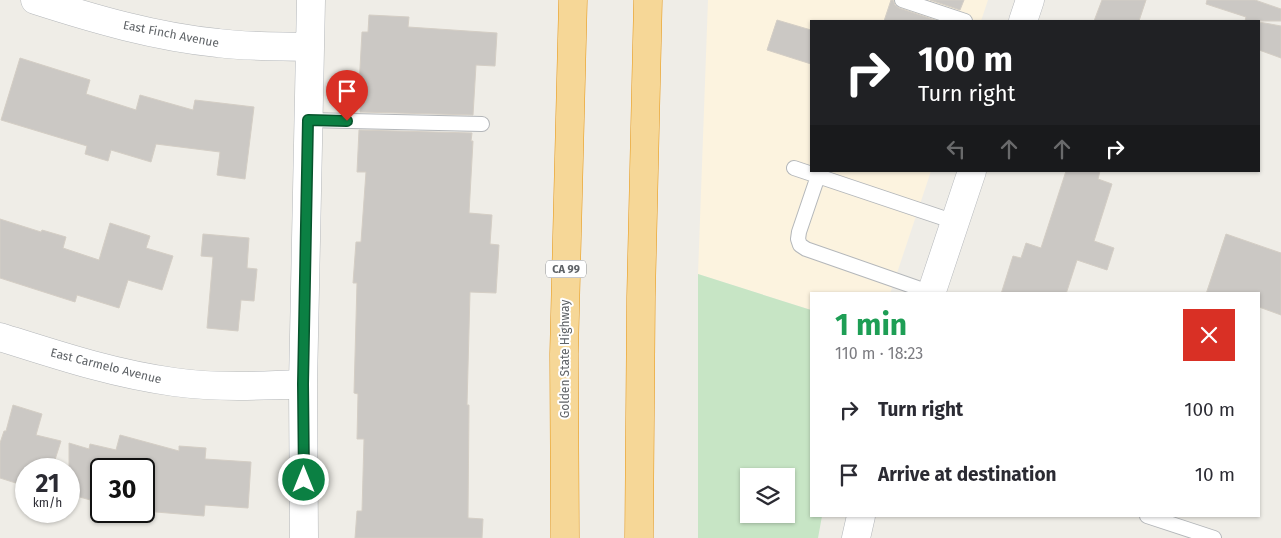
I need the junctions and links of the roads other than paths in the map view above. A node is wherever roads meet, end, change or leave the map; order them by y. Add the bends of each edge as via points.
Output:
1 (35, 0) edge
2 (311, 0) edge
3 (573, 0) edge
4 (648, 0) edge
5 (902, 0) edge
6 (1030, 0) edge
7 (962, 20) edge
8 (1022, 20) edge
9 (310, 47) junction
10 (308, 120) junction
11 (482, 124) dead end
12 (794, 168) dead end
13 (972, 172) edge
14 (818, 176) junction
15 (955, 222) junction
16 (929, 292) edge
17 (932, 292) edge
18 (0, 337) edge
19 (303, 384) junction
20 (861, 517) edge
21 (1150, 517) edge
22 (304, 538) edge
23 (565, 538) edge
24 (639, 538) edge
25 (856, 538) edge
26 (1214, 538) edge

1 - 9 street, East Finch Avenue via 84,16 218,44
2 - 9 street
3 - 23 highway, Golden State Highway / CA 99 via 564,344
4 - 24 highway
5 - 7 lane
6 - 8 street
9 - 10 street
10 - 11 lane
10 - 19 street
12 - 14 lane
13 - 15 street
14 - 15 lane
14 - 16 lane via 799,232 800,245
15 - 17 street
18 - 19 street, East Carmelo Avenue via 126,373 174,382 255,386
19 - 22 street
20 - 25 street
21 - 26 lane

